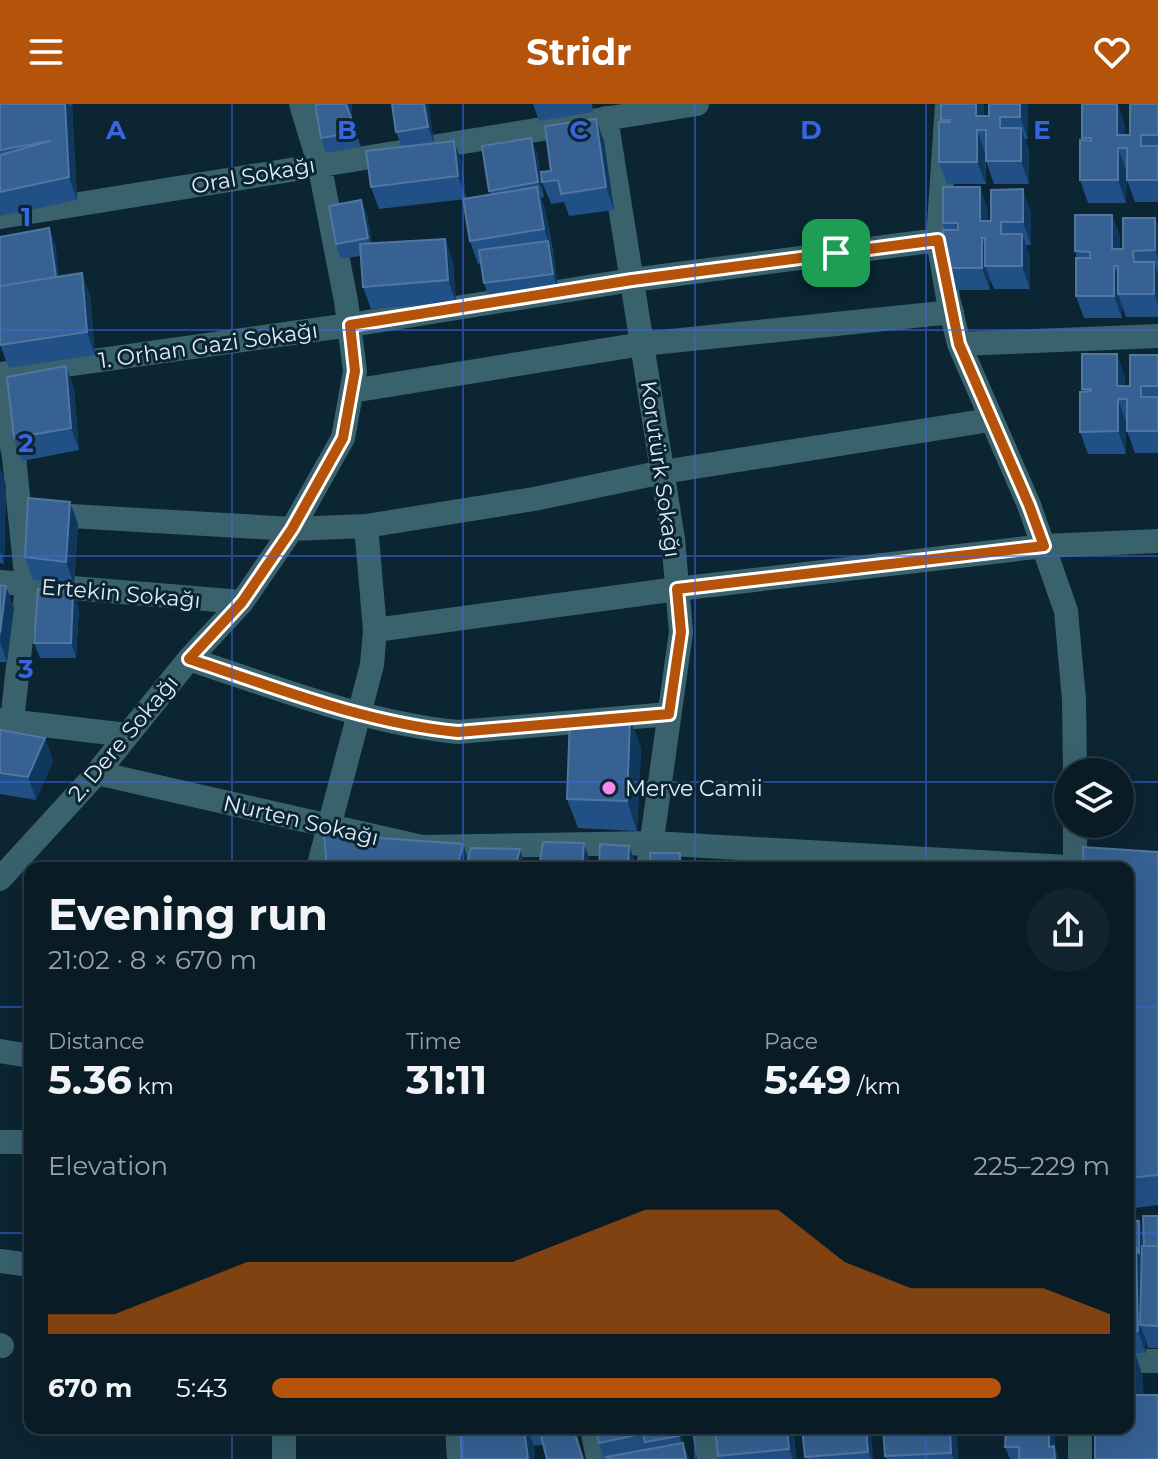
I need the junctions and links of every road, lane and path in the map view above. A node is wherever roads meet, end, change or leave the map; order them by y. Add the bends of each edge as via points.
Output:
1 (301, 104) edge
2 (697, 104) edge
3 (947, 104) edge
4 (606, 118) junction
5 (319, 163) junction
6 (0, 217) edge
7 (938, 240) junction
8 (632, 280) junction
9 (952, 312) junction
10 (350, 325) junction
11 (1158, 336) edge
12 (642, 344) junction
13 (959, 344) junction
14 (0, 374) edge
15 (0, 385) edge
16 (352, 391) junction
17 (990, 420) junction
18 (663, 472) junction
19 (20, 513) junction
20 (366, 526) junction
21 (292, 529) junction
22 (1158, 541) edge
23 (1044, 546) junction
24 (0, 582) edge
25 (27, 585) junction
26 (677, 589) junction
27 (242, 602) junction
28 (375, 630) junction
29 (189, 659) junction
30 (359, 714) junction
31 (669, 714) junction
32 (6, 720) edge
33 (127, 735) junction
34 (1075, 758) edge
35 (97, 773) junction
36 (329, 826) junction
37 (1075, 838) edge
38 (653, 843) junction
39 (320, 862) edge
40 (649, 862) edge
41 (974, 862) edge
42 (1075, 862) edge
43 (14, 871) edge
44 (0, 1051) edge
45 (24, 1055) edge
46 (0, 1142) edge
47 (24, 1142) edge
48 (0, 1261) edge
49 (24, 1264) edge
50 (1134, 1361) edge
51 (1158, 1361) edge
52 (284, 1434) edge
53 (457, 1434) edge
54 (593, 1434) edge
55 (704, 1434) edge
56 (1080, 1434) edge
57 (284, 1459) edge
58 (459, 1459) edge
59 (598, 1459) edge
60 (709, 1459) edge
61 (1080, 1459) edge

1 - 5 street, 2. Dere Sokağı
2 - 4 street, Oral Sokağı
3 - 7 street
4 - 5 street, Oral Sokağı
4 - 8 street, Korutürk Sokağı
5 - 6 street, Oral Sokağı
5 - 10 street, 2. Dere Sokağı
7 - 8 street, 1. Orhan Gazi Sokağı
7 - 9 street
8 - 10 street, 1. Orhan Gazi Sokağı
8 - 12 street, Korutürk Sokağı
9 - 12 street
9 - 13 street
10 - 14 street, 1. Orhan Gazi Sokağı
10 - 16 street, 2. Dere Sokağı
11 - 13 street
12 - 16 street
12 - 18 street, Korutürk Sokağı
13 - 17 street
15 - 19 street
16 - 21 street, 2. Dere Sokağı via 343,438
17 - 18 street
17 - 23 street
18 - 20 street
18 - 26 street, Korutürk Sokağı
19 - 21 street
19 - 25 street
20 - 21 street
20 - 28 street
21 - 27 street, 2. Dere Sokağı
22 - 23 street
23 - 26 street
23 - 34 street via 1066,611
24 - 25 street, Ertekin Sokağı
25 - 27 street, Ertekin Sokağı
25 - 32 street
26 - 28 street
26 - 31 street, Korutürk Sokağı via 681,632
27 - 29 street, 2. Dere Sokağı
28 - 30 street
29 - 30 street
29 - 33 street, 2. Dere Sokağı
30 - 31 street via 458,732
30 - 36 street
31 - 38 street, Korutürk Sokağı
32 - 33 street
33 - 35 street, 2. Dere Sokağı
35 - 36 street, Nurten Sokağı
35 - 43 street, 2. Dere Sokağı
36 - 38 street, Nurten Sokağı via 422,847
36 - 39 street
37 - 42 street
38 - 40 street, Korutürk Sokağı
38 - 41 street, Nurten Sokağı
44 - 45 street
46 - 47 street
48 - 49 street
50 - 51 street
52 - 57 street
53 - 58 street
54 - 59 street
55 - 60 street
56 - 61 street

